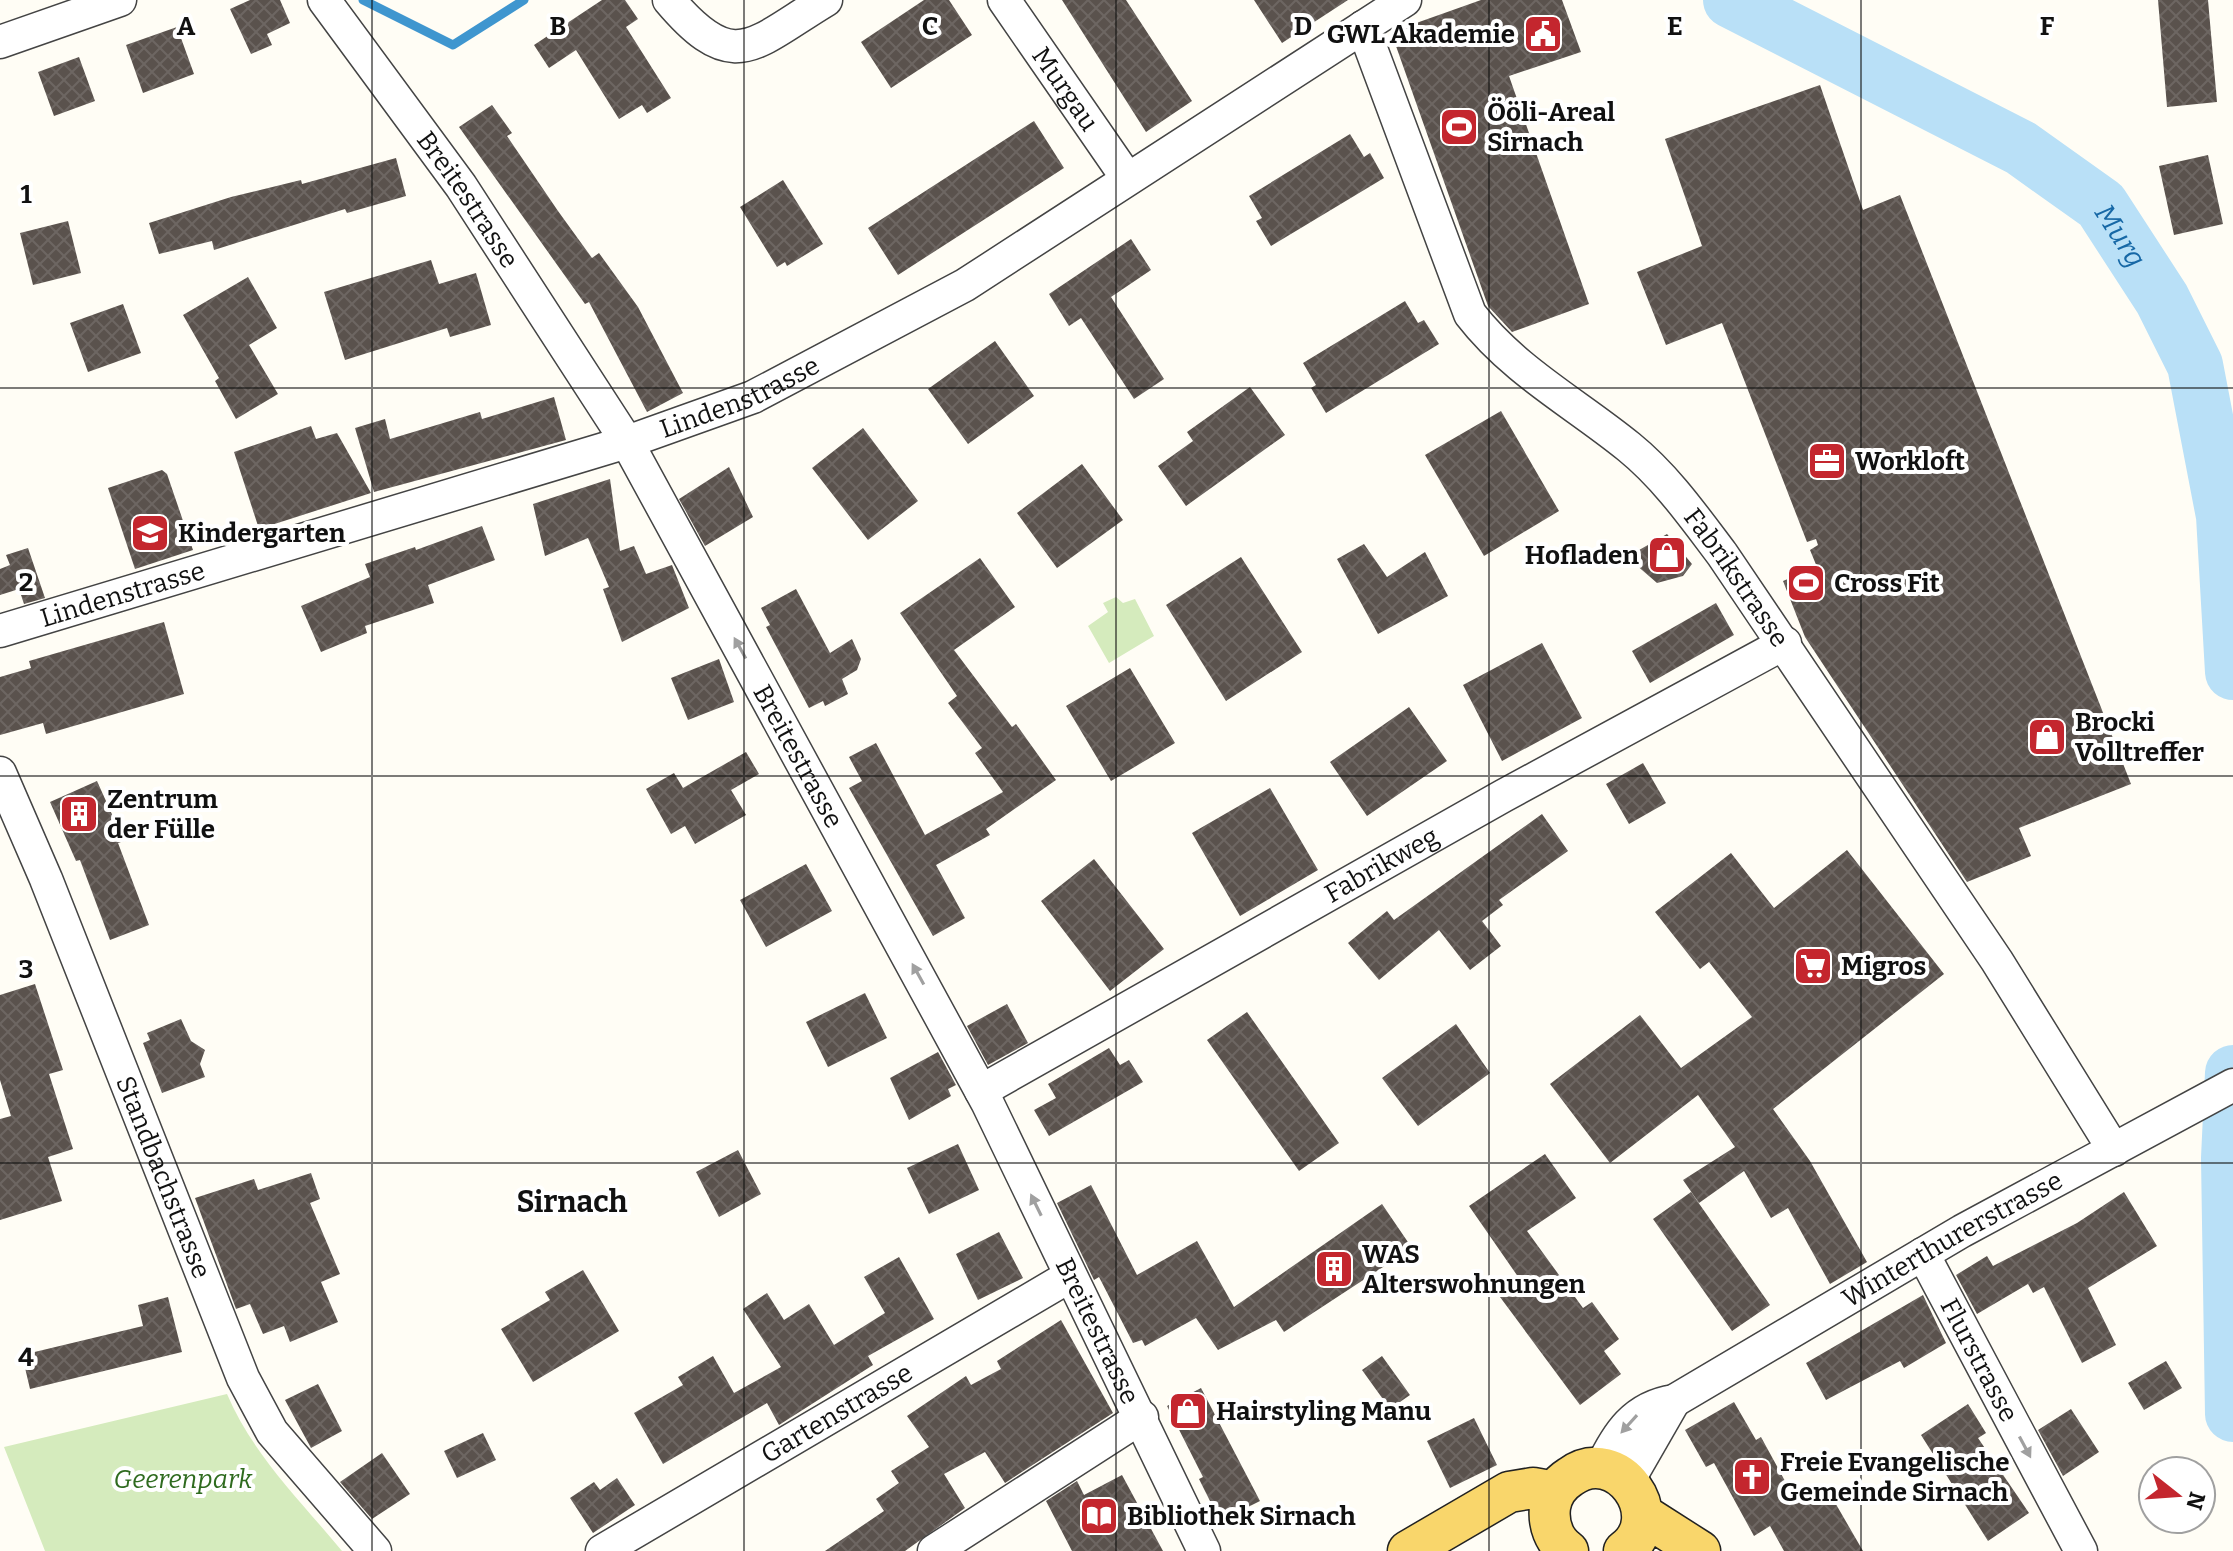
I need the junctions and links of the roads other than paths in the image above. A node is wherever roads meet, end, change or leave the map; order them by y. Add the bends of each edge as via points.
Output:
1 (120, 0) edge
2 (324, 0) edge
3 (669, 0) edge
4 (826, 0) edge
5 (1004, 0) edge
6 (1405, 0) edge
7 (1363, 27) junction
8 (0, 42) edge
9 (1127, 178) junction
10 (627, 442) junction
11 (0, 631) edge
12 (1785, 643) junction
13 (0, 773) edge
14 (2233, 1085) edge
15 (981, 1091) junction
16 (2114, 1150) junction
17 (1923, 1254) junction
18 (1070, 1276) junction
19 (1142, 1417) junction
20 (1627, 1519) edge
21 (1558, 1521) edge
22 (375, 1551) edge
23 (602, 1551) edge
24 (934, 1551) edge
25 (1204, 1551) edge
26 (1408, 1551) edge
27 (1700, 1551) edge
28 (2081, 1551) edge

1 - 8 street
2 - 10 street, Breitestrasse via 461,186
3 - 4 street via 696,32 734,48 751,45
5 - 9 street, Murgau
6 - 7 street, Lindenstrasse
7 - 9 street, Lindenstrasse
7 - 12 street, Fabrikstrasse via 1470,314 1522,370 1633,450 1681,500
9 - 10 street, Lindenstrasse via 965,285 767,390
10 - 11 street, Lindenstrasse
15 -> 10 street, Breitestrasse
12 - 15 street, Fabrikweg
12 - 16 street, Fabrikstrasse via 1997,961
13 - 22 street, Standbachstrasse via 243,1378 272,1432
14 - 16 street, Winterthurerstrasse
18 -> 15 street, Breitestrasse
16 - 17 street, Winterthurerstrasse
17 - 20 street, Winterthurerstrasse via 1674,1401
17 -> 28 street, Flurstrasse
18 - 19 street, Breitestrasse
18 - 23 street, Gartenstrasse
19 - 24 street
19 - 25 street, Breitestrasse
20 - 21 main road via 1575,1473
20 - 27 main road
21 - 26 main road via 1505,1510 1472,1514

